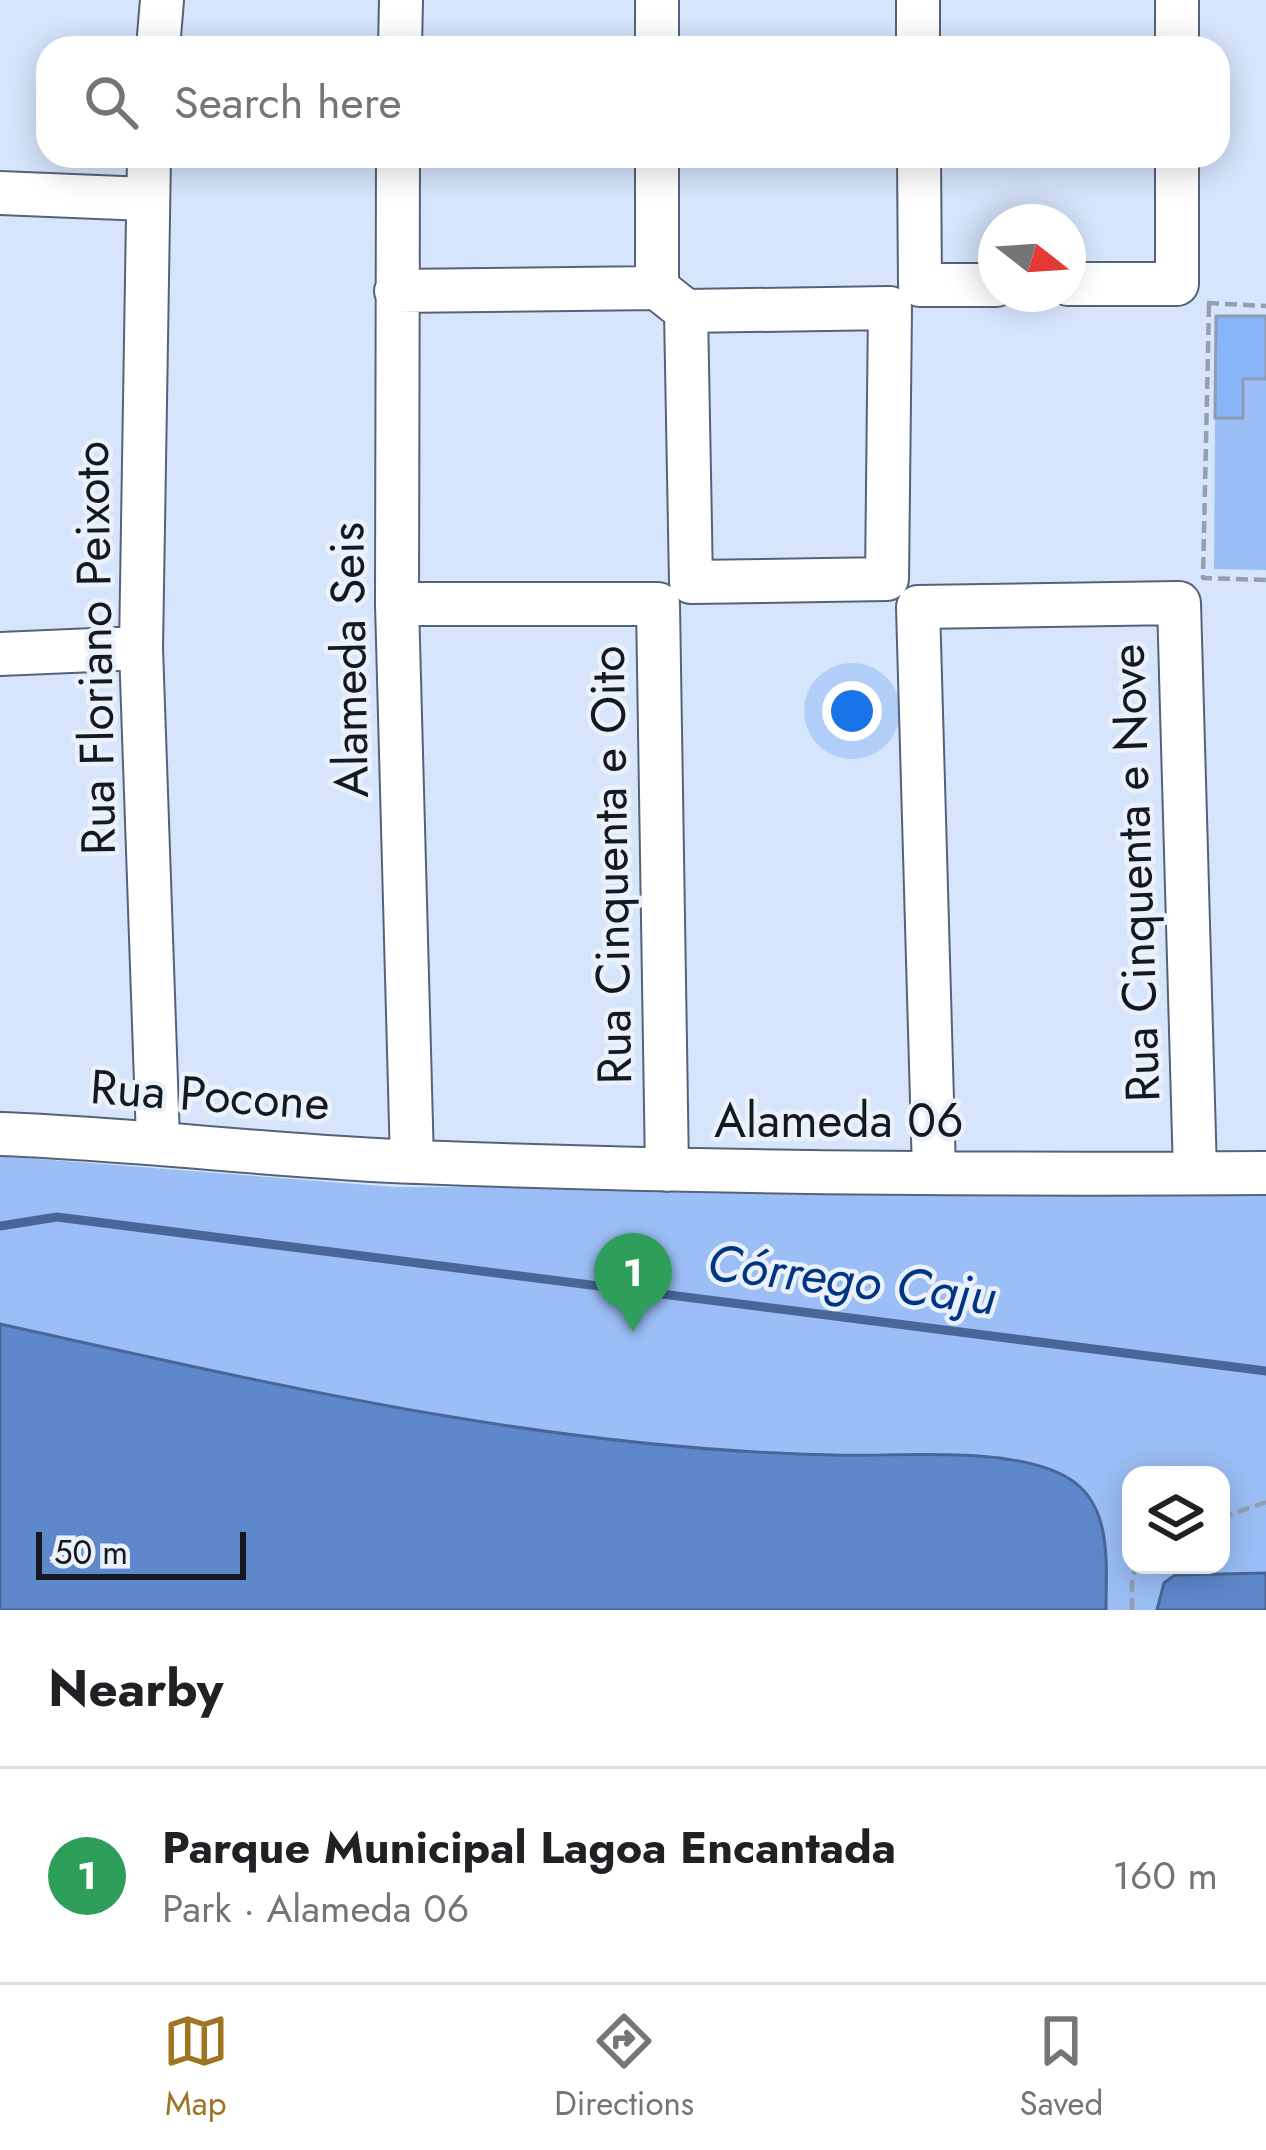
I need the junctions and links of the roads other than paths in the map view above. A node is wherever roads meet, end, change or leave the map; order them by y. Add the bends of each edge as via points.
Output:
1 (162, 0) edge
2 (401, 0) edge
3 (657, 0) edge
4 (918, 0) edge
5 (1177, 0) edge
6 (159, 36) edge
7 (400, 36) edge
8 (657, 36) edge
9 (918, 36) edge
10 (1177, 36) edge
11 (148, 168) edge
12 (398, 168) edge
13 (658, 168) edge
14 (919, 168) edge
15 (1177, 168) edge
16 (0, 193) edge
17 (146, 199) junction
18 (1086, 284) edge
19 (978, 285) edge
20 (396, 291) junction
21 (672, 299) junction
22 (397, 604) junction
23 (141, 648) junction
24 (0, 654) edge
25 (0, 1134) edge
26 (158, 1140) junction
27 (412, 1162) junction
28 (667, 1169) junction
29 (934, 1172) junction
30 (1195, 1173) junction
31 (1266, 1173) edge

1 - 6 street
2 - 7 street
3 - 8 street
4 - 9 street
5 - 10 street
11 - 17 street, Rua Floriano Peixoto
12 - 20 street, Alameda Seis
13 - 21 street
14 - 19 street via 920,285
15 - 18 street via 1178,284
16 - 17 street
17 - 23 street, Rua Floriano Peixoto
20 - 21 street
20 - 22 street, Alameda Seis
21 - 21 street via 691,582 887,579 890,308
22 - 27 street, Alameda Seis
22 - 28 street, Rua Cinquenta e Oito via 658,604
23 - 24 street
23 - 26 street, Rua Floriano Peixoto
25 - 26 street, Rua Pocone
26 - 27 street, Rua Pocone
27 - 28 street, Alameda 06
28 - 29 street, Alameda 06
29 - 30 street, Alameda 06
29 - 30 street, Rua Cinquenta e Nove via 918,607 1178,603
30 - 31 street, Alameda 06

